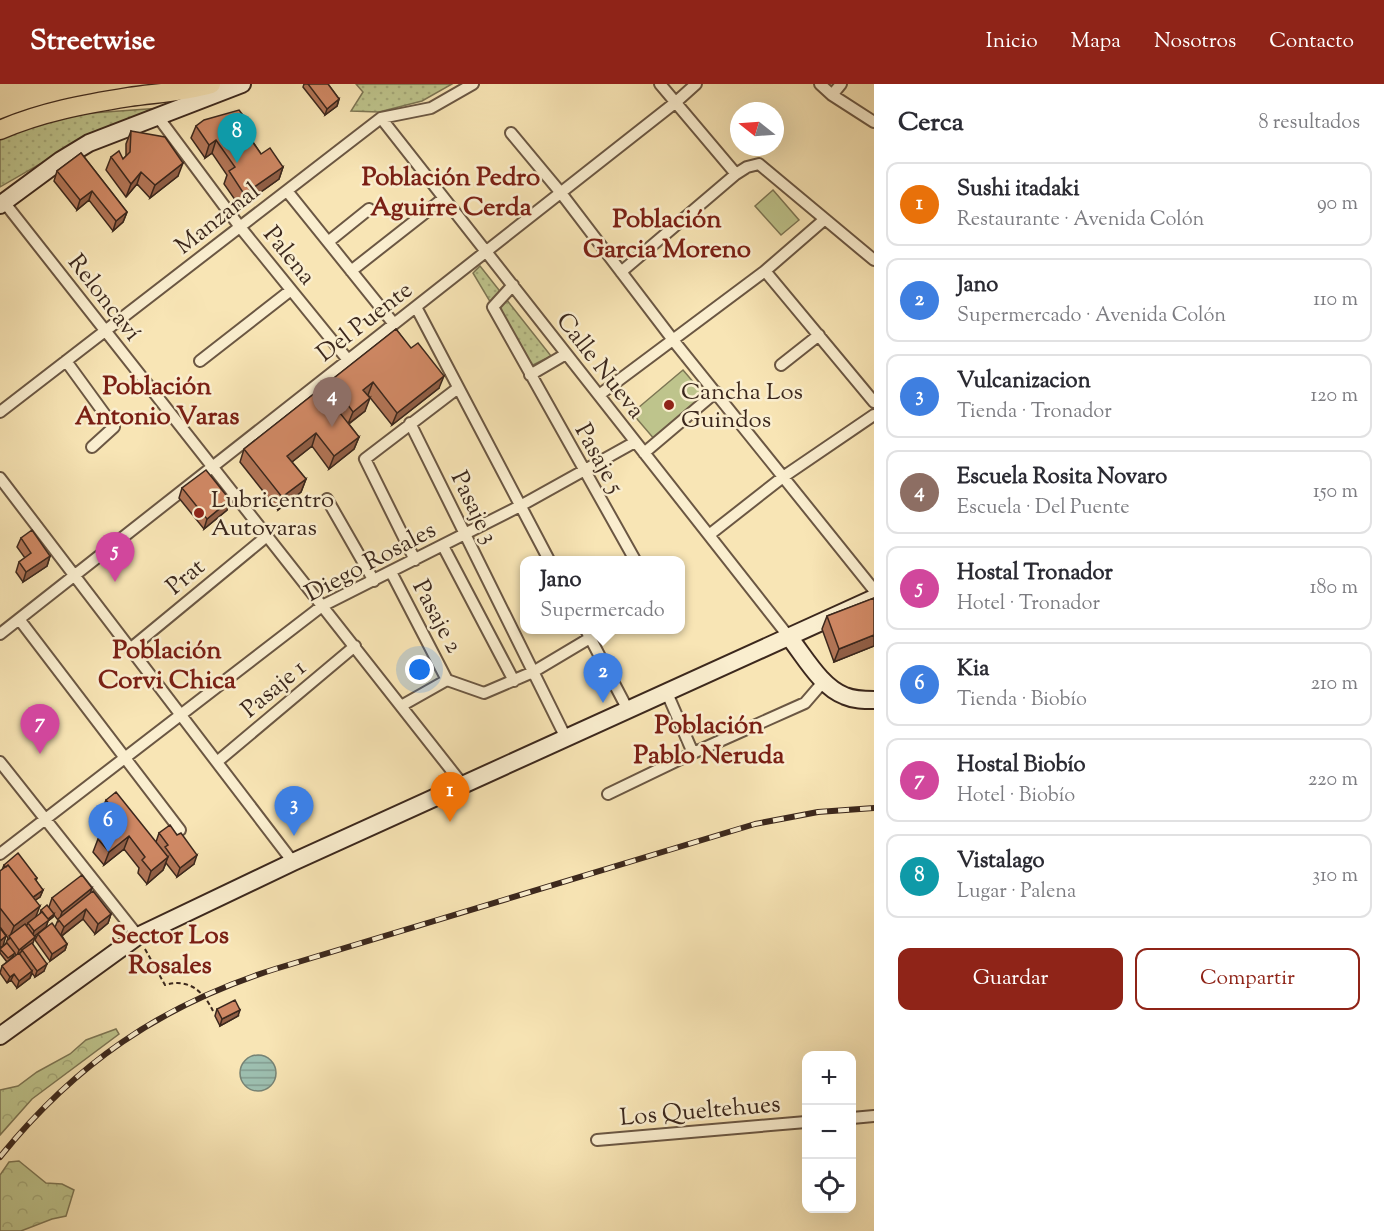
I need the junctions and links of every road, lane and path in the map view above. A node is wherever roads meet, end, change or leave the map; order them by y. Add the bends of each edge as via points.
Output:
1 (211, 84) edge
2 (242, 84) edge
3 (473, 84) edge
4 (660, 84) edge
5 (696, 84) edge
6 (820, 84) edge
7 (841, 84) edge
8 (832, 94) junction
9 (676, 102) junction
10 (158, 117) junction
11 (381, 118) junction
12 (874, 122) edge
13 (0, 130) edge
14 (511, 133) dead end
15 (736, 174) junction
16 (287, 191) junction
17 (561, 193) junction
18 (444, 198) junction
19 (2, 204) edge
20 (369, 209) dead end
21 (825, 219) junction
22 (240, 227) junction
23 (328, 242) junction
24 (486, 252) junction
25 (874, 260) edge
26 (351, 271) junction
27 (765, 271) junction
28 (621, 272) junction
29 (513, 285) junction
30 (291, 290) junction
31 (416, 307) junction
32 (394, 324) junction
33 (105, 331) junction
34 (819, 335) junction
35 (673, 340) junction
36 (566, 354) junction
37 (348, 360) junction
38 (66, 361) junction
39 (200, 361) dead end
40 (781, 365) dead end
41 (530, 375) junction
42 (458, 388) junction
43 (716, 392) junction
44 (599, 395) junction
45 (874, 402) edge
46 (0, 412) edge
47 (874, 415) edge
48 (410, 423) junction
49 (635, 442) junction
50 (92, 447) dead end
51 (644, 453) junction
52 (212, 467) junction
53 (582, 470) junction
54 (783, 477) junction
55 (0, 478) edge
56 (327, 499) dead end
57 (520, 506) junction
58 (465, 535) junction
59 (709, 535) junction
60 (267, 536) junction
61 (443, 546) junction
62 (546, 556) edge
63 (632, 556) edge
64 (415, 560) junction
65 (391, 572) junction
66 (74, 575) junction
67 (374, 581) junction
68 (874, 590) edge
69 (874, 598) edge
70 (322, 606) junction
71 (19, 619) junction
72 (0, 634) edge
73 (588, 634) edge
74 (789, 637) junction
75 (355, 646) junction
76 (130, 649) junction
77 (533, 672) junction
78 (447, 680) junction
79 (514, 681) junction
80 (824, 681) junction
81 (667, 693) junction
82 (874, 700) edge
83 (401, 706) junction
84 (628, 710) junction
85 (181, 715) junction
86 (566, 738) junction
87 (693, 753) junction
88 (125, 758) junction
89 (218, 761) junction
90 (0, 762) edge
91 (463, 785) junction
92 (608, 794) dead end
93 (46, 819) junction
94 (180, 830) dead end
95 (0, 854) edge
96 (293, 862) junction
97 (138, 936) junction
98 (213, 1011) dead end
99 (0, 1036) edge
100 (874, 1116) edge
101 (856, 1118) edge
102 (802, 1122) edge
103 (597, 1140) dead end

1 - 13 main road via 54,111
2 - 10 main road
3 - 11 street, Manzanal via 431,108
4 - 9 street
5 - 9 street, Del Puente
6 - 8 street
7 - 8 street
8 - 12 street
9 - 15 street
9 - 17 street, Del Puente
10 - 19 main road via 89,143
10 - 22 street, Palena
11 - 16 street, Manzanal
11 - 18 street, Calle Nueva
14 - 17 street
15 - 21 street via 759,164
15 - 28 street
16 - 22 street, Manzanal
16 - 23 street
17 - 24 street, Del Puente
17 - 28 street
18 - 24 street, Calle Nueva
18 - 26 street
19 - 33 street, Reloncaví
20 - 23 street
21 - 25 street
21 - 27 street
22 - 30 street, Palena
22 - 33 street, Manzanal
23 - 26 street
24 - 29 street, Calle Nueva
24 - 31 street, Del Puente
26 - 32 street
27 - 34 street
27 - 35 street
28 - 35 street
29 - 36 street, Calle Nueva
29 - 41 street, Pasaje 5 via 493,307
30 - 37 street, Palena
30 - 39 street
31 - 32 street, Del Puente
31 - 42 street
32 - 37 street, Del Puente
33 - 38 street, Manzanal
33 - 52 street, Reloncaví
34 - 40 street
34 - 45 street
35 - 43 street
35 - 44 street
36 - 41 street
36 - 44 street, Calle Nueva
37 - 52 street, Del Puente
38 - 46 street, Manzanal
38 - 50 street via 114,427
41 - 53 street, Pasaje 5
42 - 48 street
42 - 57 street
43 - 51 street
43 - 54 street
44 - 49 street, Calle Nueva
47 - 54 street
48 - 58 street, Pasaje 3
48 - 64 street via 365,459
49 - 51 street, Calle Nueva
49 - 53 street, Diego Rosales
51 - 59 street, Calle Nueva
52 - 60 street, Reloncaví
52 - 66 street, Del Puente
53 - 57 street, Diego Rosales
53 - 63 street, Pasaje 5
54 - 59 street
54 - 68 street
55 - 66 street
56 - 67 street
57 - 58 street, Diego Rosales
57 - 62 street
58 - 61 street, Diego Rosales
58 - 77 street, Pasaje 3
59 - 74 street, Calle Nueva
60 - 70 street, Reloncaví
60 - 76 street, Prat
61 - 64 street, Diego Rosales
61 - 79 street
64 - 65 street, Diego Rosales
65 - 67 street, Diego Rosales
65 - 78 street, Pasaje 2
66 - 71 street, Del Puente
66 - 76 street
67 - 70 street, Diego Rosales
69 - 74 main road
70 - 75 street, Reloncaví
70 - 85 street, Diego Rosales
71 - 72 street, Del Puente
71 - 88 street
73 - 77 street
73 - 84 street
74 - 80 main road
74 - 81 main road
75 - 83 street, Reloncaví
75 - 89 street, Pasaje 1
76 - 85 street
77 - 79 street
77 - 86 street, Pasaje 3
78 - 79 street via 484,693
78 - 83 street
80 - 82 main road via 844,696
80 - 87 street via 805,704
81 - 84 main road
81 - 87 street
83 - 91 street, Reloncaví
84 - 86 main road
85 - 88 street, Diego Rosales
85 - 89 street
86 - 91 main road
87 - 92 street
88 - 93 street, Diego Rosales
88 - 94 street
89 - 96 street
90 - 93 street
91 - 96 main road
93 - 95 street, Diego Rosales
93 - 97 street
96 - 97 main road
97 - 98 path via 165,986 188,983 204,995
97 - 99 main road
100 - 101 street
102 - 103 street, Los Queltehues

